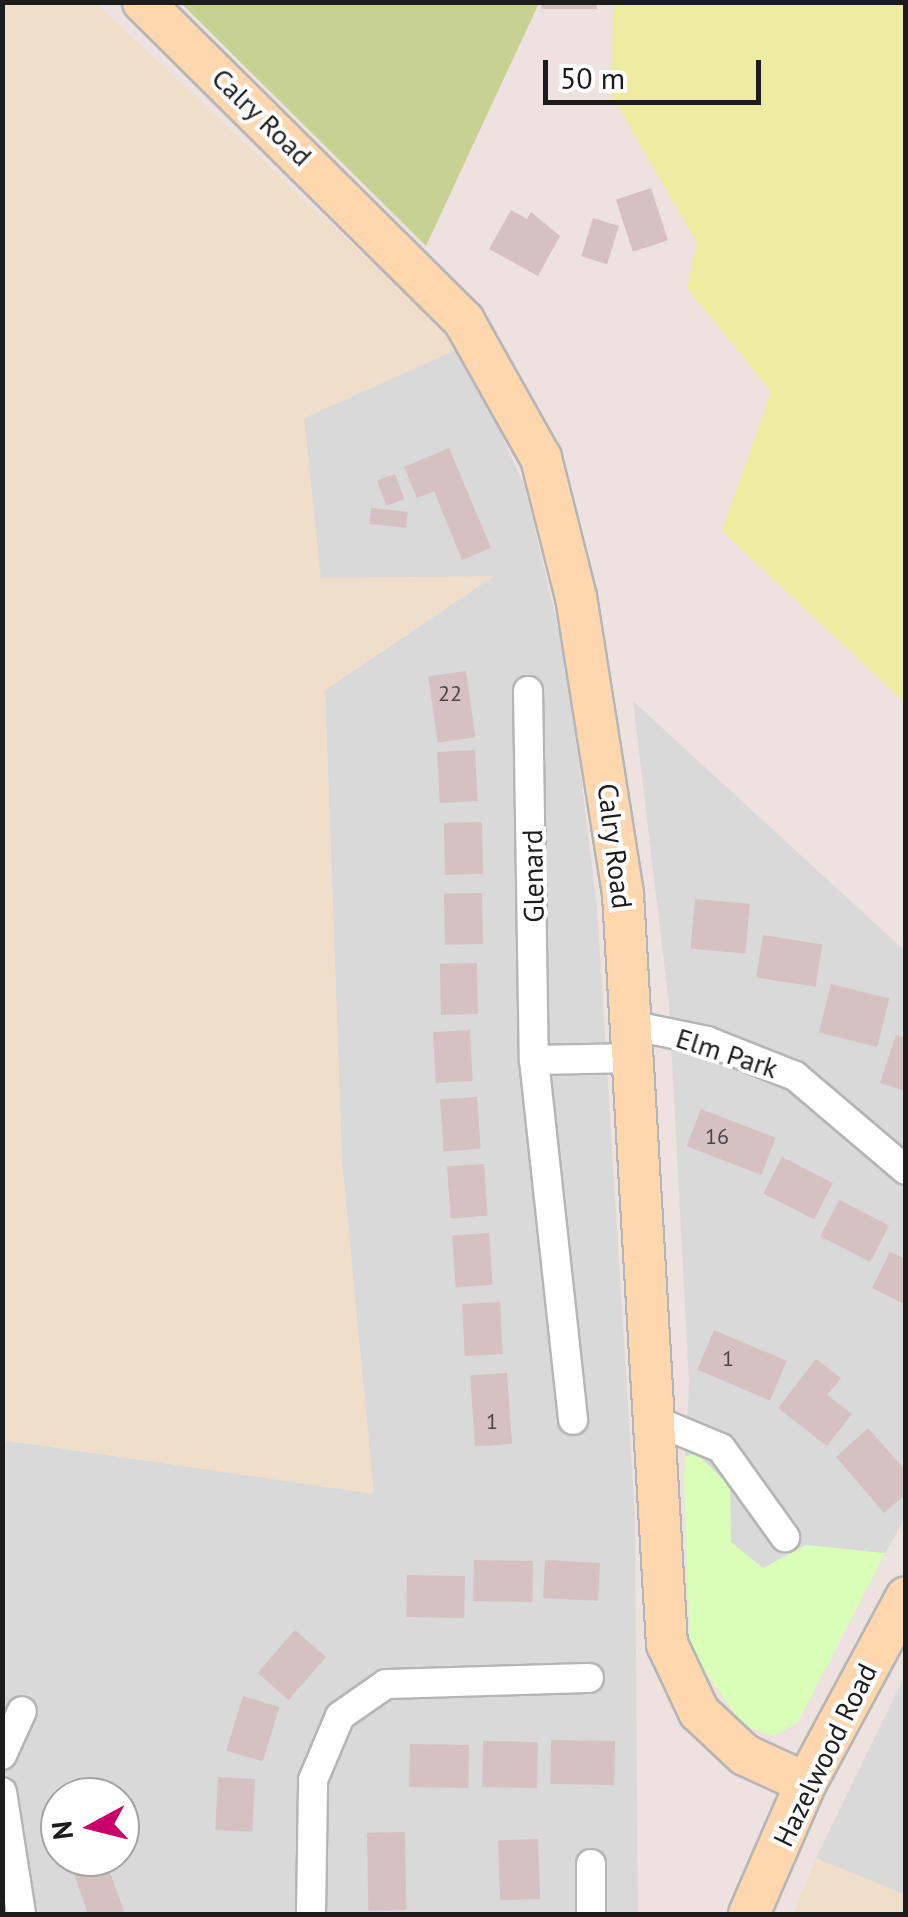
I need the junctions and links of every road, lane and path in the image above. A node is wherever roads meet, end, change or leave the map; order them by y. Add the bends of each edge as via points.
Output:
1 (143, 2) edge
2 (528, 691) dead end
3 (635, 1042) junction
4 (534, 1060) junction
5 (906, 1170) edge
6 (573, 1420) dead end
7 (656, 1421) junction
8 (785, 1537) dead end
9 (906, 1597) edge
10 (589, 1678) dead end
11 (22, 1712) dead end
12 (2, 1755) edge
13 (806, 1783) junction
14 (2, 1792) edge
15 (591, 1864) dead end
16 (21, 1914) edge
17 (311, 1914) edge
18 (591, 1914) edge
19 (749, 1914) edge

1 - 3 main road, Calry Road via 401,254 464,322 511,394 540,458 576,597
2 - 4 street, Glenard
3 - 4 street
3 - 5 street, Elm Park via 707,1041 794,1076
3 - 7 main road, Calry Road
4 - 6 street, Glenard
7 - 8 street via 722,1448
7 - 13 main road, Calry Road via 667,1644 698,1712 746,1755
9 - 13 main road, Hazelwood Road
10 - 17 street via 386,1684 340,1716 312,1780
11 - 12 street
13 - 19 main road, Hazelwood Road
14 - 16 street
15 - 18 street

